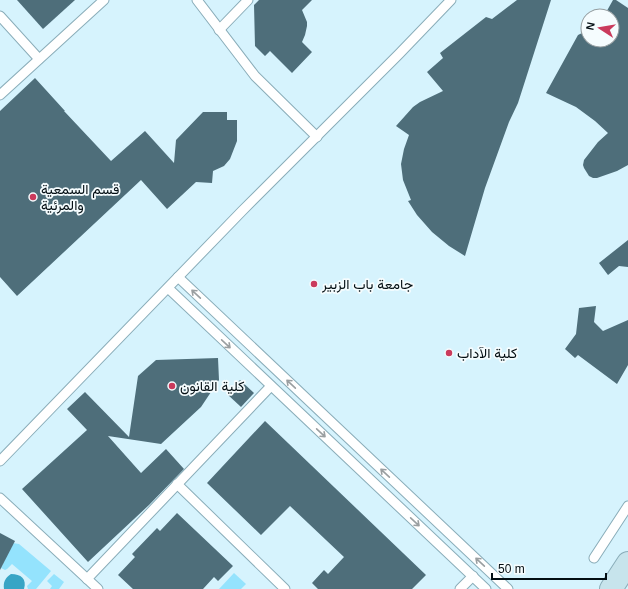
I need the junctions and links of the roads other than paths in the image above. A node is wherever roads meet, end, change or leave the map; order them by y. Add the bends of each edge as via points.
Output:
1 (104, 0) edge
2 (197, 0) edge
3 (248, 0) edge
4 (451, 0) edge
5 (0, 16) edge
6 (219, 30) junction
7 (39, 59) junction
8 (0, 95) edge
9 (317, 136) junction
10 (178, 277) junction
11 (168, 288) junction
12 (271, 386) junction
13 (0, 461) edge
14 (177, 484) junction
15 (0, 498) edge
16 (628, 506) edge
17 (594, 558) dead end
18 (628, 563) edge
19 (473, 576) junction
20 (87, 579) junction
21 (98, 589) edge
22 (285, 589) edge
23 (460, 589) edge
24 (486, 589) edge
25 (508, 589) edge
26 (611, 589) edge

1 - 7 lane
2 - 6 lane
3 - 6 lane
4 - 9 lane
5 - 7 lane
6 - 9 lane via 255,76
7 - 8 lane
9 - 10 lane
10 - 11 lane
25 -> 10 lane
11 -> 12 lane
11 - 13 lane
12 - 14 lane
12 -> 19 lane
14 - 20 lane
14 - 22 lane
15 - 20 lane
16 - 17 lane
18 - 26 main road
19 - 23 lane
19 - 24 lane
20 - 21 lane

